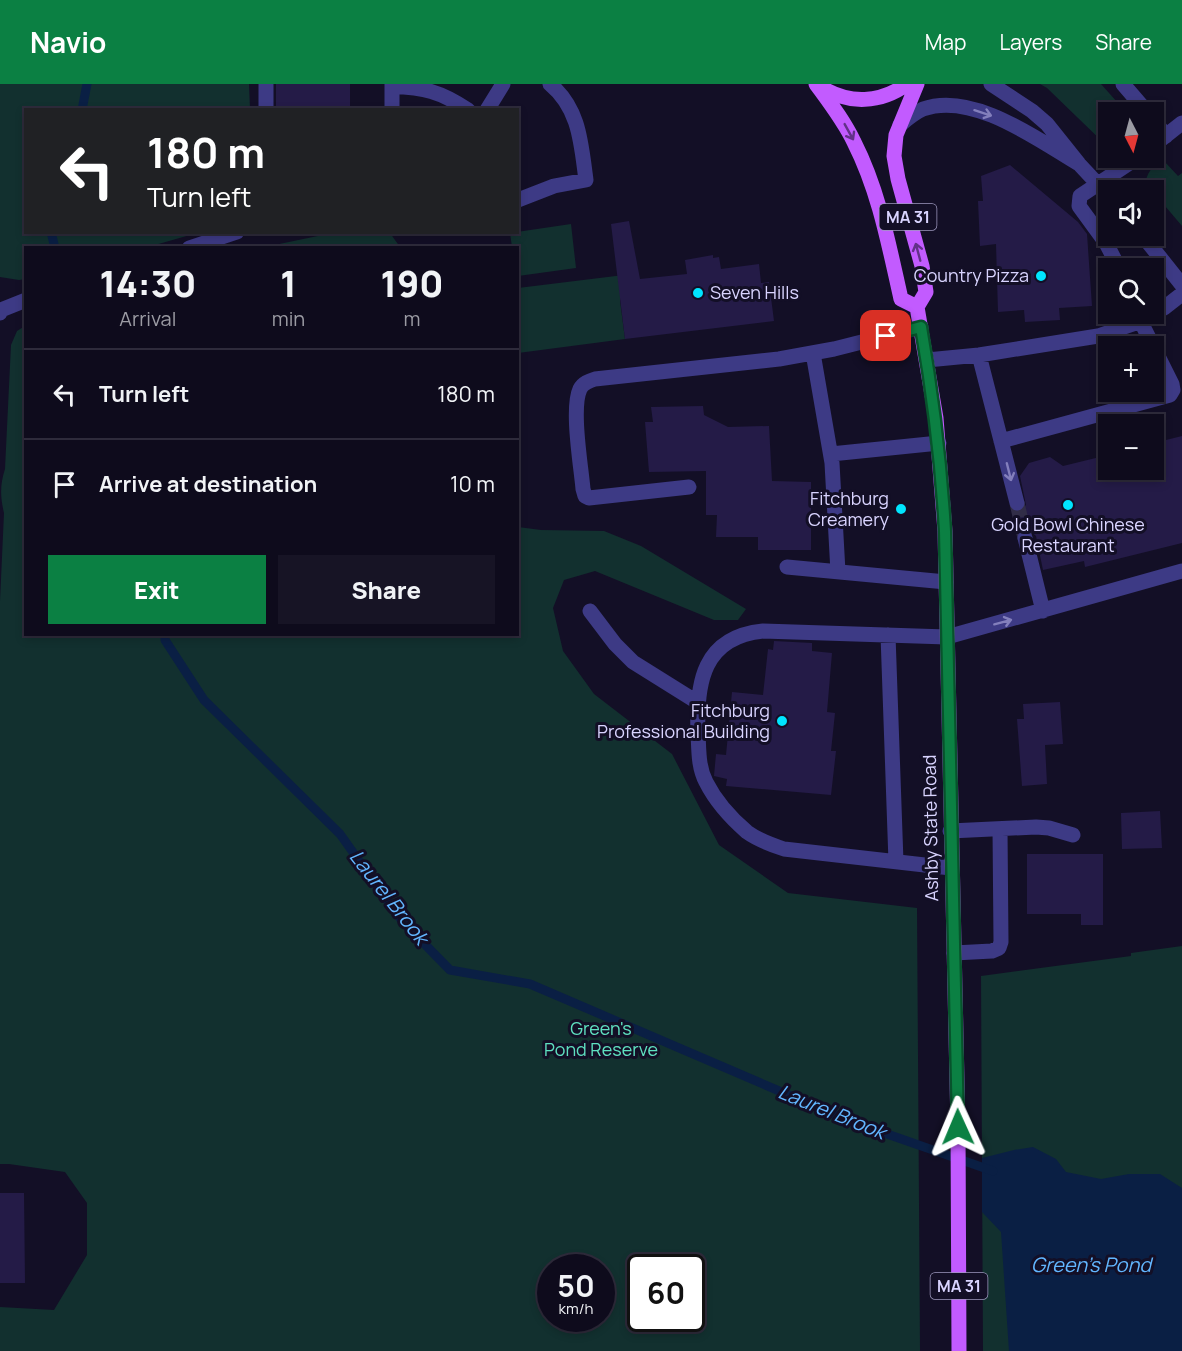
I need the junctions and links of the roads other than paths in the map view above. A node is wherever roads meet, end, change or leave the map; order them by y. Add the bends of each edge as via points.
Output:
1 (266, 84) edge
2 (503, 84) edge
3 (550, 84) edge
4 (816, 84) edge
5 (907, 84) edge
6 (917, 84) edge
7 (992, 84) edge
8 (1123, 84) edge
9 (392, 85) edge
10 (871, 99) junction
11 (912, 99) junction
12 (1138, 102) edge
13 (960, 107) junction
14 (266, 108) edge
15 (392, 108) edge
16 (465, 108) edge
17 (489, 108) edge
18 (1182, 123) edge
19 (900, 125) junction
20 (1164, 133) edge
21 (1166, 136) joint
22 (1079, 164) junction
23 (1121, 168) edge
24 (1103, 180) edge
25 (1098, 183) joint
26 (519, 200) edge
27 (1098, 232) edge
28 (231, 234) edge
29 (195, 246) edge
30 (1151, 246) edge
31 (1182, 285) edge
32 (1182, 294) edge
33 (24, 301) edge
34 (917, 307) junction
35 (1164, 308) edge
36 (0, 313) edge
37 (1125, 324) edge
38 (921, 327) junction
39 (813, 353) junction
40 (979, 356) junction
41 (927, 360) junction
42 (1164, 368) edge
43 (1164, 397) edge
44 (1144, 402) edge
45 (1001, 441) junction
46 (939, 443) junction
47 (831, 454) junction
48 (689, 487) dead end
49 (1017, 503) tunnel mouth
50 (1025, 538) tunnel mouth
51 (787, 567) dead end
52 (1182, 571) edge
53 (838, 572) junction
54 (946, 582) junction
55 (590, 611) dead end
56 (1043, 611) junction
57 (888, 635) junction
58 (947, 637) junction
59 (697, 702) junction
60 (1000, 829) junction
61 (950, 831) junction
62 (1073, 835) dead end
63 (896, 862) junction
64 (951, 868) junction
65 (954, 953) junction
66 (959, 1351) edge

1 - 14 street
2 - 17 street
3 - 26 street via 577,121 586,180 554,186
4 - 10 main road via 842,97
4 -> 34 main road via 842,120 863,162 879,208 901,299
5 - 10 main road
6 - 11 main road, Ashby State Road / MA 31
7 - 22 street via 1047,124
8 - 12 street
9 - 15 street
9 - 16 street via 421,88
10 - 11 street
11 - 13 street
11 - 19 main road, Ashby State Road / MA 31
13 - 19 street via 925,108
13 -> 22 street via 998,118
18 - 21 street
34 -> 19 main road, Ashby State Road / MA 31 via 926,292 894,156
20 - 21 street
22 - 25 street
23 - 24 street
25 - 27 street via 1080,196 1079,206
28 - 29 street
30 - 31 street
32 - 35 street
33 - 36 street
34 - 38 main road, Ashby State Road / MA 31
37 - 40 street via 1098,336
38 - 39 street
38 - 41 main road, Ashby State Road / MA 31
39 - 47 street
39 - 48 street via 584,383 577,405 585,496
40 - 41 street
40 - 45 street
41 - 46 main road, Ashby State Road / MA 31
42 - 43 street via 1173,390
44 - 45 street
45 -> 49 street
46 - 47 street
46 - 54 main road, Ashby State Road / MA 31
47 - 53 street
50 - 56 street
51 - 53 street
52 - 56 street
53 - 54 street
54 - 58 main road, Ashby State Road / MA 31
55 - 59 street via 633,662
58 -> 56 street
57 - 58 street
57 - 59 street via 749,633 724,644 699,684
57 - 63 street
58 - 61 main road, Ashby State Road / MA 31
59 - 63 street via 699,764 716,799 747,831 784,849
60 - 61 street
60 - 62 street via 1049,828
60 - 65 street via 999,948
61 - 64 main road, Ashby State Road / MA 31
63 - 64 street
64 - 65 main road, Ashby State Road / MA 31
65 - 66 main road, Ashby State Road / MA 31

